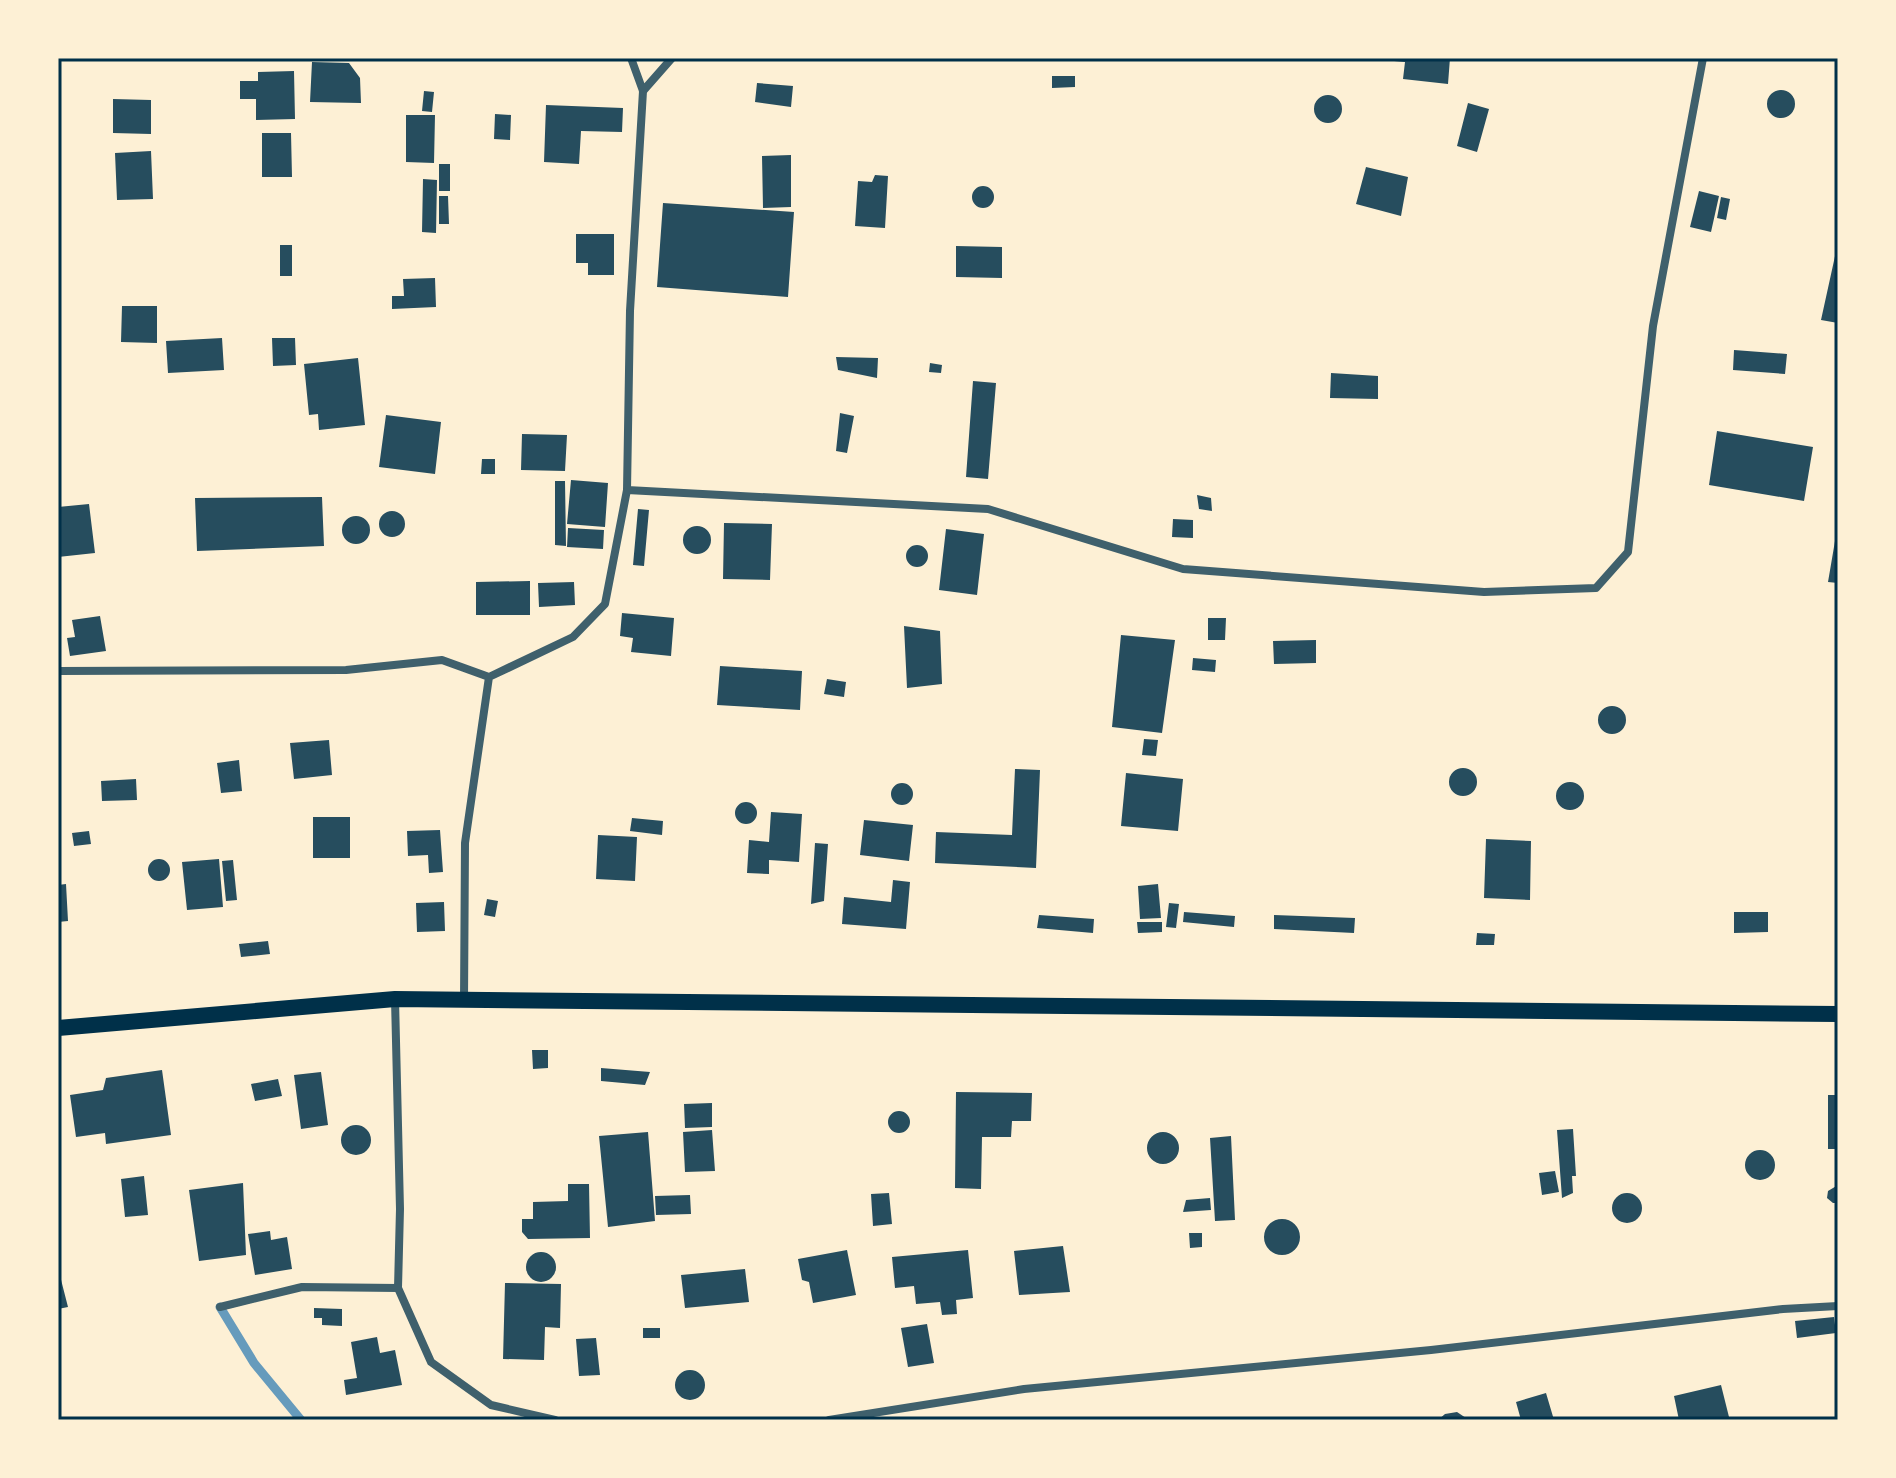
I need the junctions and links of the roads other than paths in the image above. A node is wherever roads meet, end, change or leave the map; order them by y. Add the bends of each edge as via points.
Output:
1 (631, 58) edge
2 (672, 58) edge
3 (1703, 58) edge
4 (643, 91) junction
5 (627, 490) junction
6 (58, 671) edge
7 (489, 677) junction
8 (395, 999) junction
9 (464, 1002) junction
10 (1838, 1014) edge
11 (58, 1028) edge
12 (398, 1288) junction
13 (1838, 1306) edge
14 (220, 1307) dead end
15 (555, 1420) edge
16 (829, 1420) edge

1 - 4 street
2 - 4 street
3 - 5 street via 1653,326 1628,552 1596,588 1484,592 1183,569 988,509
4 - 5 street via 630,311
5 - 7 street via 605,604 573,637
6 - 7 street via 346,670 442,660
7 - 9 street via 465,843
8 - 9 main road
8 - 11 main road
8 - 12 street
9 - 10 main road
12 - 14 street via 302,1287
12 - 15 street via 431,1362 491,1405
13 - 16 street via 1024,1389

